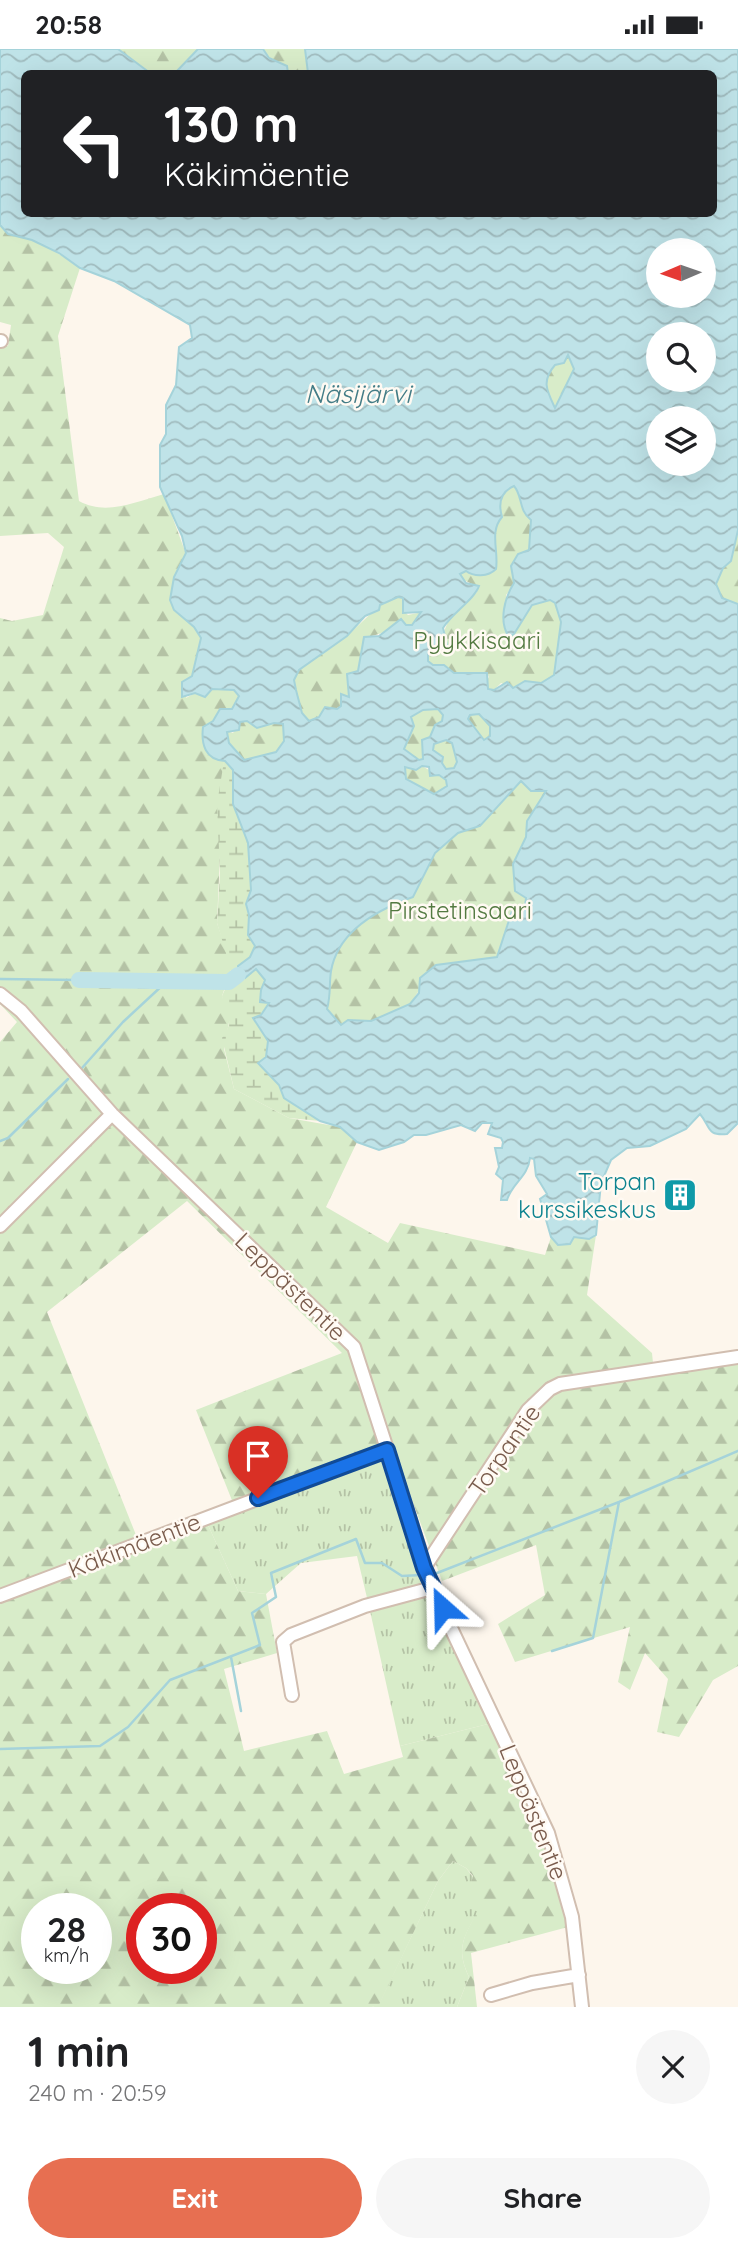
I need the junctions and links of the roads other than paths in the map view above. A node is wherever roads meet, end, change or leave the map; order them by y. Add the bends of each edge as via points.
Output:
1 (0, 994) edge
2 (112, 1114) junction
3 (0, 1226) edge
4 (738, 1357) edge
5 (387, 1450) junction
6 (424, 1568) junction
7 (432, 1588) junction
8 (0, 1595) edge
9 (292, 1695) dead end
10 (579, 1975) junction
11 (491, 1995) dead end
12 (582, 2007) edge

1 - 2 street, Leppästentie via 21,1011
2 - 3 street
2 - 5 street, Leppästentie via 354,1347
4 - 6 street, Torpantie via 550,1388 528,1410
5 - 6 street, Leppästentie
5 - 8 street, Käkimäentie
6 - 7 street, Leppästentie
7 - 9 street via 365,1606 291,1635 283,1642
7 - 10 street, Leppästentie via 548,1833 572,1917
10 - 11 street
10 - 12 street, Leppästentie

